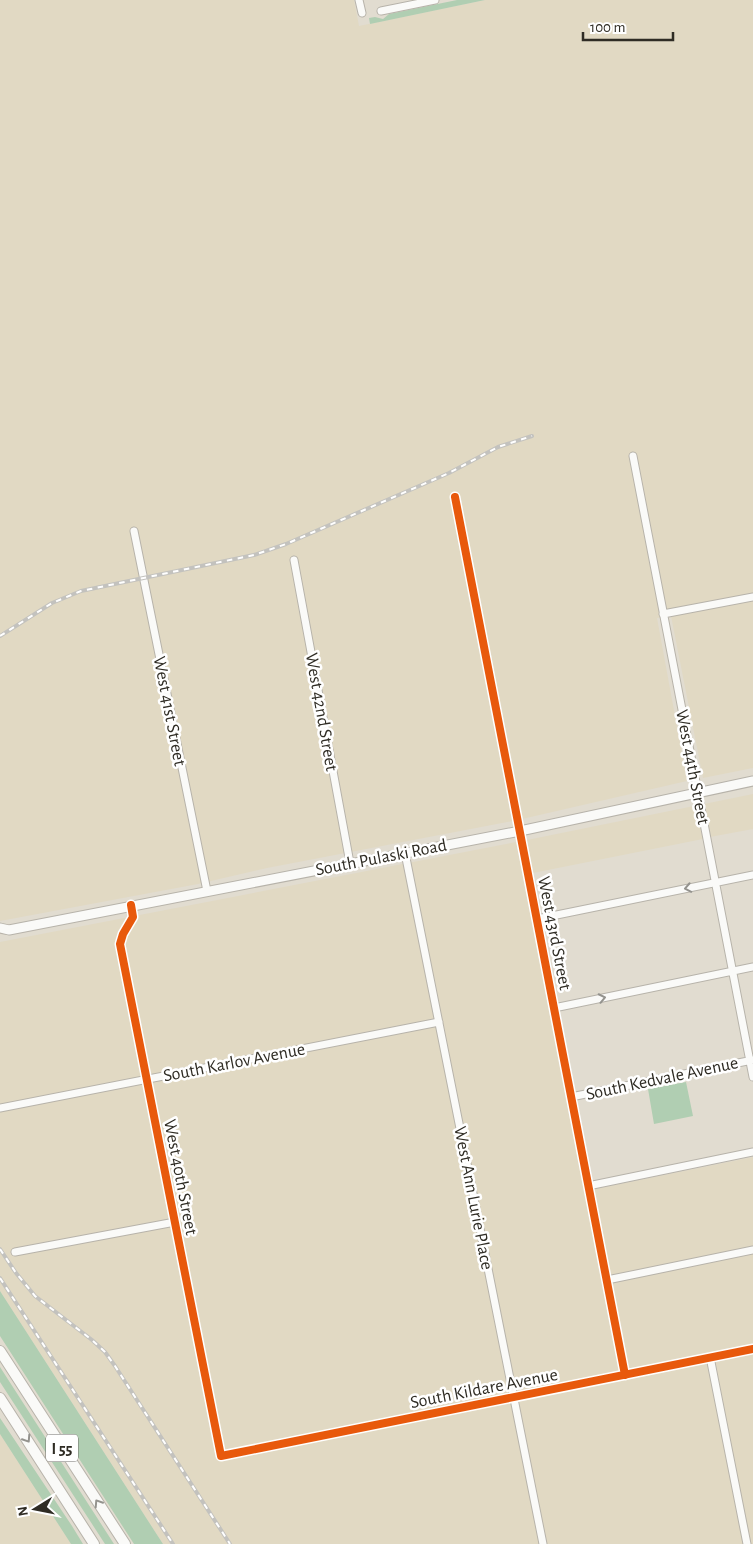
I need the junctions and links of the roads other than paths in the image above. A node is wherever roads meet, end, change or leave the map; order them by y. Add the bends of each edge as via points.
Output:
1 (359, 0) edge
2 (435, 0) edge
3 (382, 11) dead end
4 (362, 14) dead end
5 (632, 456) dead end
6 (455, 497) dead end
7 (134, 531) dead end
8 (294, 560) dead end
9 (753, 596) edge
10 (663, 614) junction
11 (753, 781) edge
12 (698, 793) junction
13 (520, 830) junction
14 (405, 853) junction
15 (350, 863) junction
16 (753, 875) edge
17 (715, 882) junction
18 (206, 891) junction
19 (131, 905) junction
20 (537, 919) junction
21 (4, 929) edge
22 (0, 935) edge
23 (753, 967) edge
24 (732, 971) junction
25 (554, 1008) junction
26 (439, 1022) junction
27 (751, 1060) edge
28 (753, 1077) edge
29 (147, 1079) junction
30 (571, 1097) junction
31 (0, 1108) edge
32 (753, 1152) edge
33 (588, 1186) junction
34 (175, 1222) junction
35 (753, 1250) edge
36 (15, 1252) dead end
37 (607, 1280) junction
38 (753, 1349) edge
39 (0, 1351) edge
40 (710, 1357) junction
41 (625, 1374) junction
42 (513, 1397) junction
43 (0, 1398) edge
44 (221, 1456) joint
45 (94, 1544) edge
46 (125, 1544) edge
47 (542, 1544) edge
48 (747, 1544) edge

1 - 4 street
2 - 3 street
5 - 10 street, West 44th Street
6 - 13 street, West 43rd Street
7 - 18 street, West 41st Street
8 - 15 street, West 42nd Street
9 - 10 street
10 - 12 street, West 44th Street
11 - 12 main road, South Pulaski Road
12 - 13 main road, South Pulaski Road
12 - 17 street, West 44th Street
13 - 14 main road, South Pulaski Road
13 - 20 street, West 43rd Street
14 - 15 main road, South Pulaski Road
14 - 26 street, West Ann Lurie Place
15 - 18 main road, South Pulaski Road
16 - 17 street
17 -> 20 street
17 - 24 street, West 44th Street
18 - 19 main road, South Pulaski Road
19 - 21 main road, South Pulaski Road
19 - 29 street, West 40th Street via 133,917 120,944
20 - 25 street, West 43rd Street
21 - 22 main road, South Pulaski Road
23 - 24 street
25 -> 24 street
24 - 27 street, West 44th Street
25 - 30 street, West 43rd Street
26 - 29 street, South Karlov Avenue
26 - 42 street, West Ann Lurie Place
27 - 28 street, West 44th Street
27 - 30 street, South Kedvale Avenue
29 - 31 street, South Karlov Avenue
29 - 34 street, West 40th Street
30 - 33 street, West 43rd Street
32 - 33 street
33 - 37 street, West 43rd Street
34 - 36 street
34 - 44 street, West 40th Street
35 - 37 street
37 - 41 street, West 43rd Street
38 - 40 street, South Kildare Avenue
46 -> 39 highway, I 55
40 - 41 street, South Kildare Avenue
40 - 48 street
41 - 42 street, South Kildare Avenue
42 - 44 street, South Kildare Avenue
42 - 47 street, West Ann Lurie Place
43 -> 45 highway, I 55

